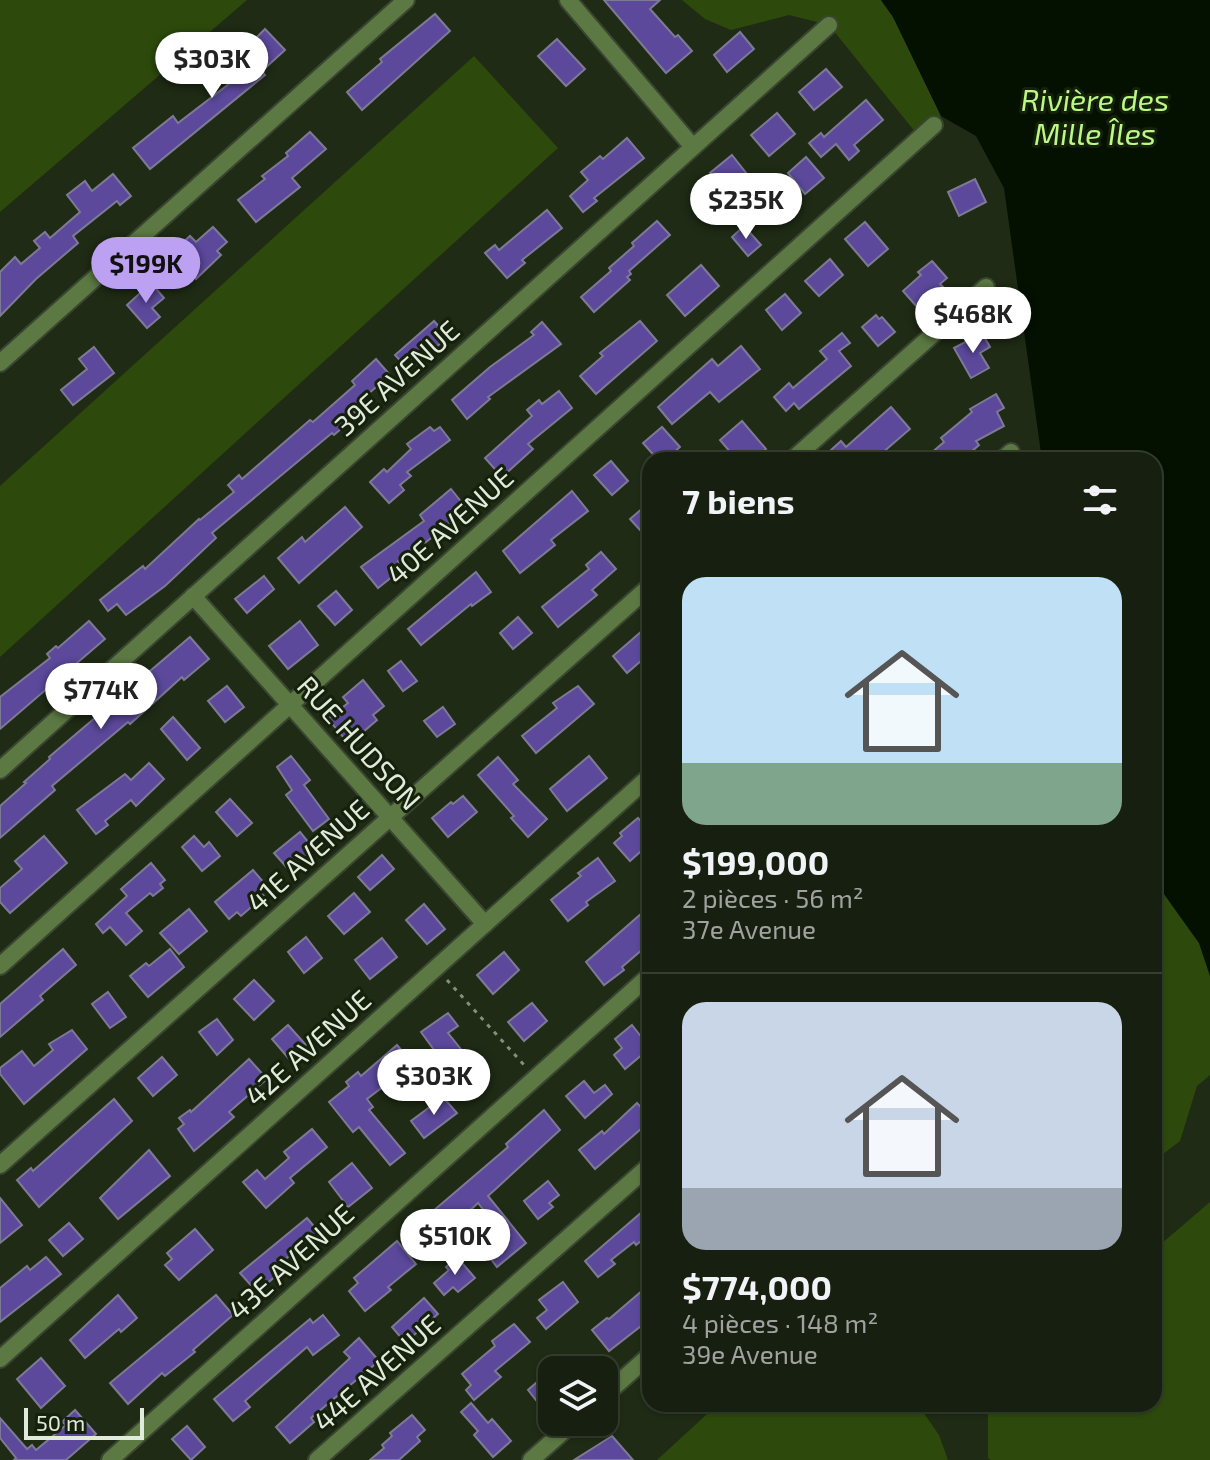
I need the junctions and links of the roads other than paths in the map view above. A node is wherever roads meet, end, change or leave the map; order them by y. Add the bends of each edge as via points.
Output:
1 (406, 0) edge
2 (568, 0) edge
3 (829, 25) dead end
4 (934, 125) dead end
5 (693, 147) junction
6 (986, 287) dead end
7 (0, 363) edge
8 (801, 452) edge
9 (642, 593) edge
10 (193, 596) junction
11 (290, 705) junction
12 (0, 770) edge
13 (642, 783) edge
14 (390, 817) junction
15 (485, 924) junction
16 (0, 966) edge
17 (642, 982) edge
18 (0, 1165) edge
19 (642, 1172) edge
20 (0, 1359) edge
21 (642, 1362) edge
22 (618, 1384) edge
23 (558, 1436) edge
24 (110, 1460) edge
25 (317, 1460) edge
26 (531, 1460) edge

1 - 7 street
2 - 5 street
3 - 5 street, 39E AVENUE
4 - 11 street, 40E AVENUE
5 - 10 street, 39E AVENUE
6 - 8 street
9 - 14 street, 41E AVENUE
10 - 11 street, RUE HUDSON
10 - 12 street, 39E AVENUE
11 - 14 street, RUE HUDSON
11 - 16 street, 40E AVENUE
13 - 15 street, 42E AVENUE
14 - 15 street, RUE HUDSON
14 - 18 street, 41E AVENUE
15 - 20 street, 42E AVENUE
17 - 24 street, 43E AVENUE
19 - 25 street, 44E AVENUE
21 - 22 street
23 - 26 street

